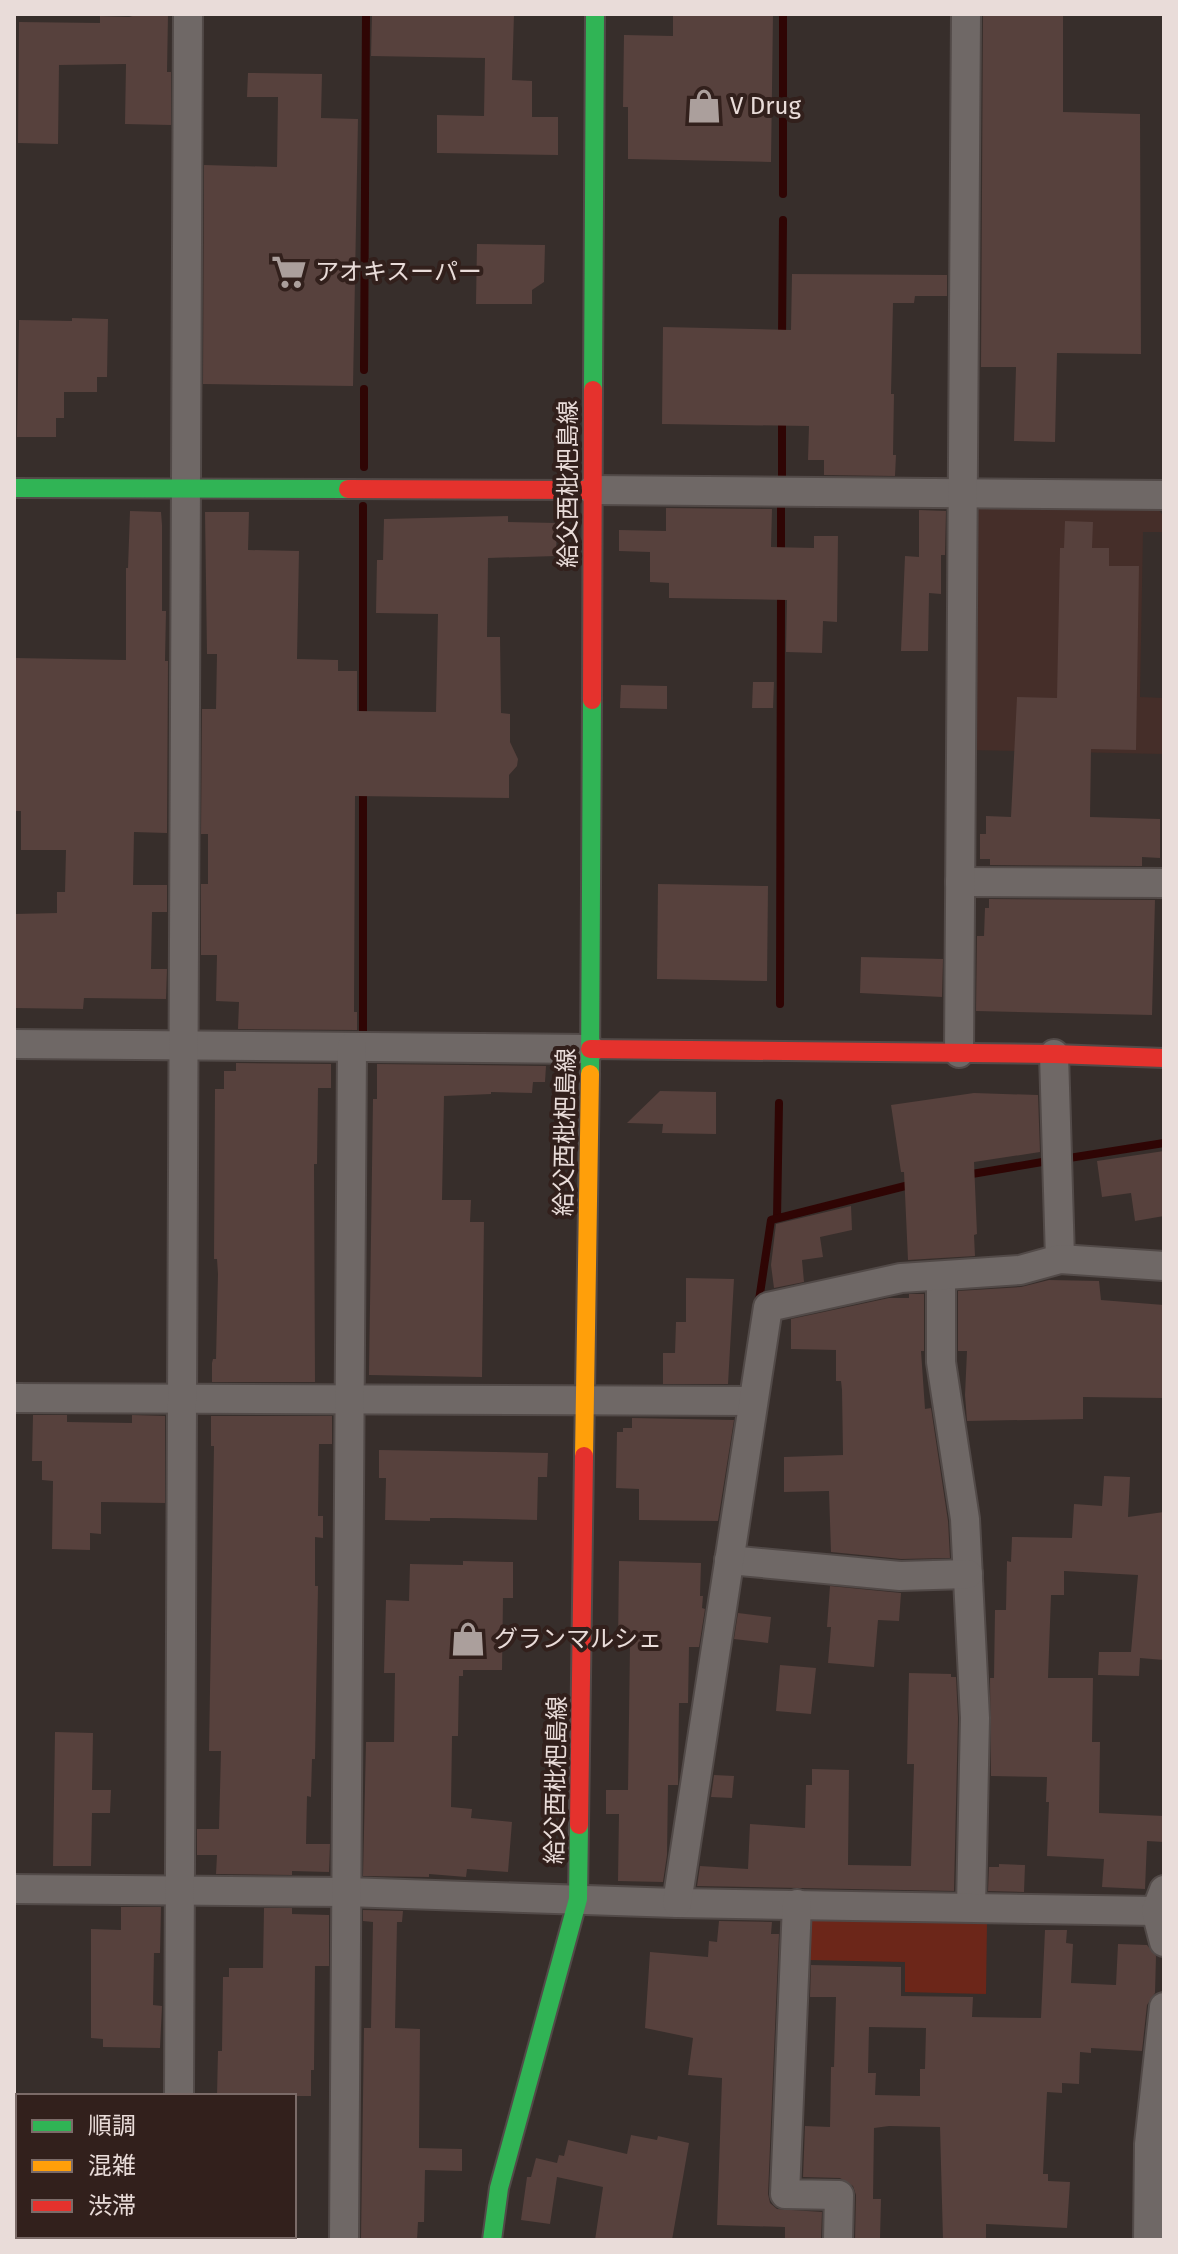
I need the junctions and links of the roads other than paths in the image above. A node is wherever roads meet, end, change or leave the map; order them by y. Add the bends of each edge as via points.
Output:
1 (188, 14) edge
2 (595, 14) edge
3 (966, 14) edge
4 (14, 488) edge
5 (186, 489) junction
6 (592, 490) junction
7 (963, 494) junction
8 (1164, 495) edge
9 (960, 882) junction
10 (1164, 883) edge
11 (14, 1044) edge
12 (184, 1045) junction
13 (352, 1047) junction
14 (590, 1049) junction
15 (959, 1053) junction
16 (1054, 1054) junction
17 (1164, 1058) edge
18 (1060, 1259) junction
19 (1164, 1266) edge
20 (941, 1276) junction
21 (14, 1398) edge
22 (182, 1400) junction
23 (349, 1401) junction
24 (753, 1401) junction
25 (586, 1402) junction
26 (729, 1560) junction
27 (968, 1574) junction
28 (14, 1889) edge
29 (180, 1891) junction
30 (346, 1892) junction
31 (578, 1899) junction
32 (1160, 1901) edge
33 (677, 1903) junction
34 (797, 1904) junction
35 (971, 1907) junction
36 (1164, 1942) edge
37 (1164, 2007) edge
38 (179, 2094) edge
39 (1156, 2145) edge
40 (344, 2240) edge
41 (492, 2240) edge
42 (838, 2240) edge
43 (1148, 2240) edge

1 - 5 street
2 - 6 main road, 給父西枇杷島線
3 - 7 street
4 - 5 main road
5 - 6 main road
5 - 12 street
6 - 7 street
6 - 14 main road, 給父西枇杷島線
7 - 8 street
7 - 9 street
9 - 10 street
9 - 15 street
11 - 12 street
12 - 13 street
12 - 22 street
13 - 14 street
13 - 23 street
14 - 15 main road
14 - 25 main road, 給父西枇杷島線
15 - 16 main road
16 - 17 main road
16 - 18 street
18 - 19 street
18 - 20 street via 1020,1270
20 - 24 street via 901,1278 768,1307
20 - 27 street via 941,1362
21 - 22 street
22 - 23 street
22 - 29 street
23 - 25 street
23 - 30 street
24 - 25 street
24 - 26 street
25 - 31 main road, 給父西枇杷島線
26 - 27 street via 900,1576
26 - 33 street
27 - 35 street via 975,1718
28 - 29 street
29 - 30 street
29 - 38 street
30 - 31 street
30 - 40 street
31 - 33 street
31 - 41 main road, 給父西枇杷島線 via 499,2188
32 - 35 street
32 - 36 street
33 - 34 street
34 - 35 street
34 - 42 street via 785,2194 839,2195
37 - 39 street
39 - 43 street

